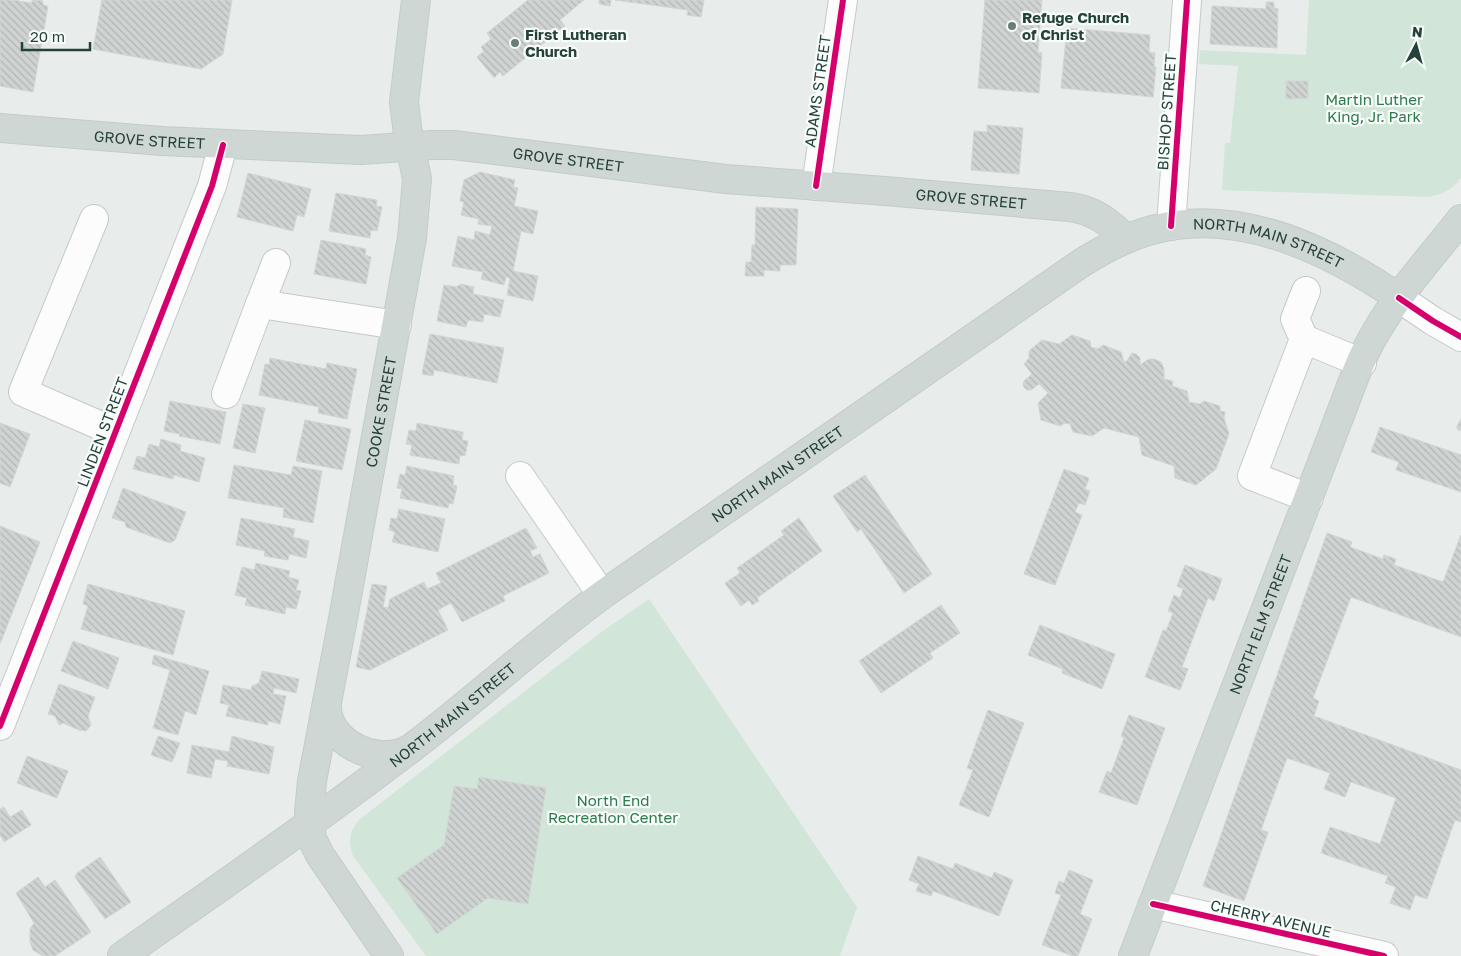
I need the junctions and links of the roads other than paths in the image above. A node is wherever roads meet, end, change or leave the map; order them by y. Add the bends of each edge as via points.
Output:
1 (416, 0) edge
2 (842, 0) edge
3 (1187, 0) edge
4 (0, 128) edge
5 (223, 145) junction
6 (411, 147) junction
7 (816, 186) junction
8 (94, 219) dead end
9 (1461, 220) edge
10 (1171, 226) junction
11 (1126, 239) junction
12 (276, 264) dead end
13 (1306, 291) dead end
14 (1399, 298) junction
15 (260, 304) junction
16 (397, 326) junction
17 (1461, 337) edge
18 (1304, 339) junction
19 (1362, 363) junction
20 (226, 394) dead end
21 (115, 432) junction
22 (520, 476) dead end
23 (1308, 498) junction
24 (602, 595) junction
25 (327, 697) junction
26 (0, 726) edge
27 (411, 748) junction
28 (310, 823) junction
29 (1153, 904) junction
30 (122, 956) edge
31 (389, 956) edge
32 (1133, 956) edge
33 (1384, 956) edge

1 - 6 main road, COOKE STREET via 404,102
2 - 7 street, ADAMS STREET
3 - 10 street, BISHOP STREET
4 - 5 main road, GROVE STREET
5 - 6 main road, GROVE STREET via 361,150
5 - 21 street, LINDEN STREET via 212,186
6 - 7 main road, GROVE STREET via 444,144 480,147 726,179
6 - 16 main road, COOKE STREET via 417,188
7 - 11 main road, GROVE STREET via 1079,208 1099,216
8 - 21 street via 23,392
9 - 14 main road
10 - 11 main road, NORTH MAIN STREET
10 - 14 main road, NORTH MAIN STREET via 1198,223 1229,225 1279,236 1338,260
11 - 24 main road, NORTH MAIN STREET via 1080,264
12 - 15 street
13 - 18 street via 1295,319
14 - 17 street
14 - 19 main road, NORTH ELM STREET via 1375,333
15 - 16 street
15 - 20 street
16 - 25 main road, COOKE STREET
18 - 19 street
18 - 23 street via 1252,476
19 - 23 main road, NORTH ELM STREET
21 - 26 street, LINDEN STREET
22 - 24 street
23 - 29 main road, NORTH ELM STREET
24 - 27 main road, NORTH MAIN STREET
25 - 27 main road via 330,723 348,743 382,755 398,754
25 - 28 main road, COOKE STREET via 309,803
27 - 28 main road, NORTH MAIN STREET
28 - 30 main road, NORTH MAIN STREET
28 - 31 main road, COOKE STREET via 315,846 327,868
29 - 32 main road, NORTH ELM STREET
29 - 33 street, CHERRY AVENUE

